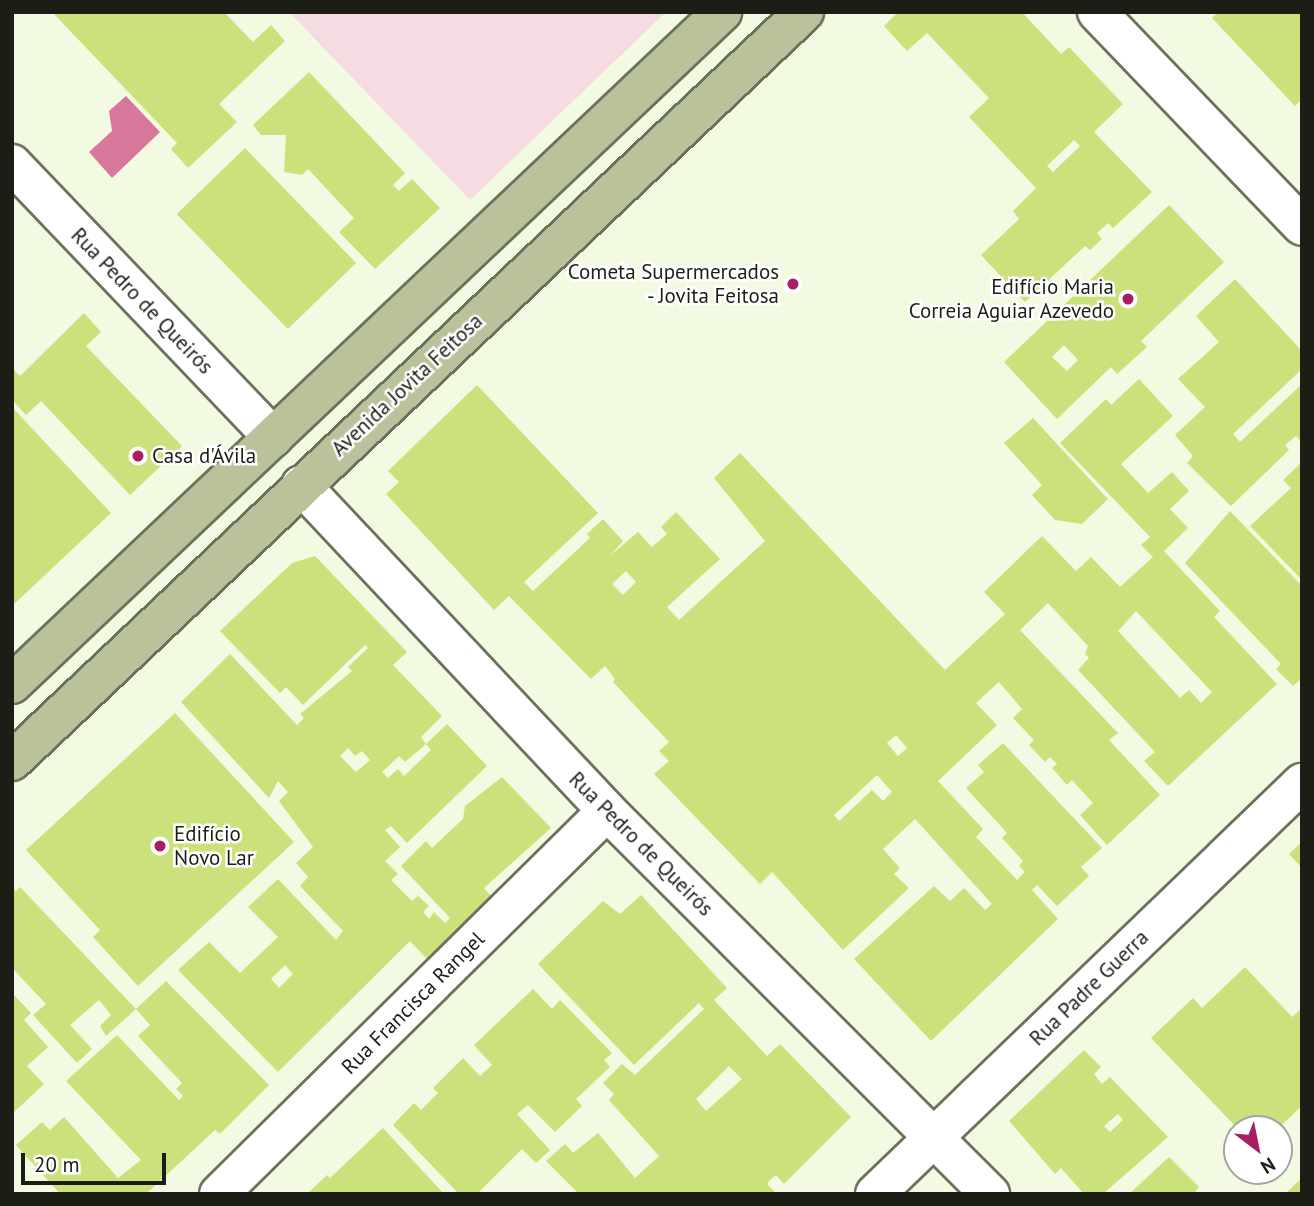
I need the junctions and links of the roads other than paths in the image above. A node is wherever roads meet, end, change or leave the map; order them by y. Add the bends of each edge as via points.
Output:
1 (722, 12) edge
2 (804, 12) edge
3 (1097, 12) edge
4 (12, 164) edge
5 (1302, 226) edge
6 (273, 437) junction
7 (302, 485) junction
8 (12, 684) edge
9 (12, 761) edge
10 (1302, 783) edge
11 (607, 811) junction
12 (935, 1137) junction
13 (219, 1194) edge
14 (875, 1194) edge
15 (990, 1194) edge

1 - 6 main road
2 - 7 main road, Avenida Jovita Feitosa
3 - 5 street
4 - 6 street, Rua Pedro de Queirós
6 - 8 main road
7 - 9 main road, Avenida Jovita Feitosa
7 - 11 street, Rua Pedro de Queirós
10 - 12 street, Rua Padre Guerra
11 - 12 street, Rua Pedro de Queirós
11 - 13 street, Rua Francisca Rangel
12 - 14 street, Rua Padre Guerra
12 - 15 street, Rua Pedro de Queirós

